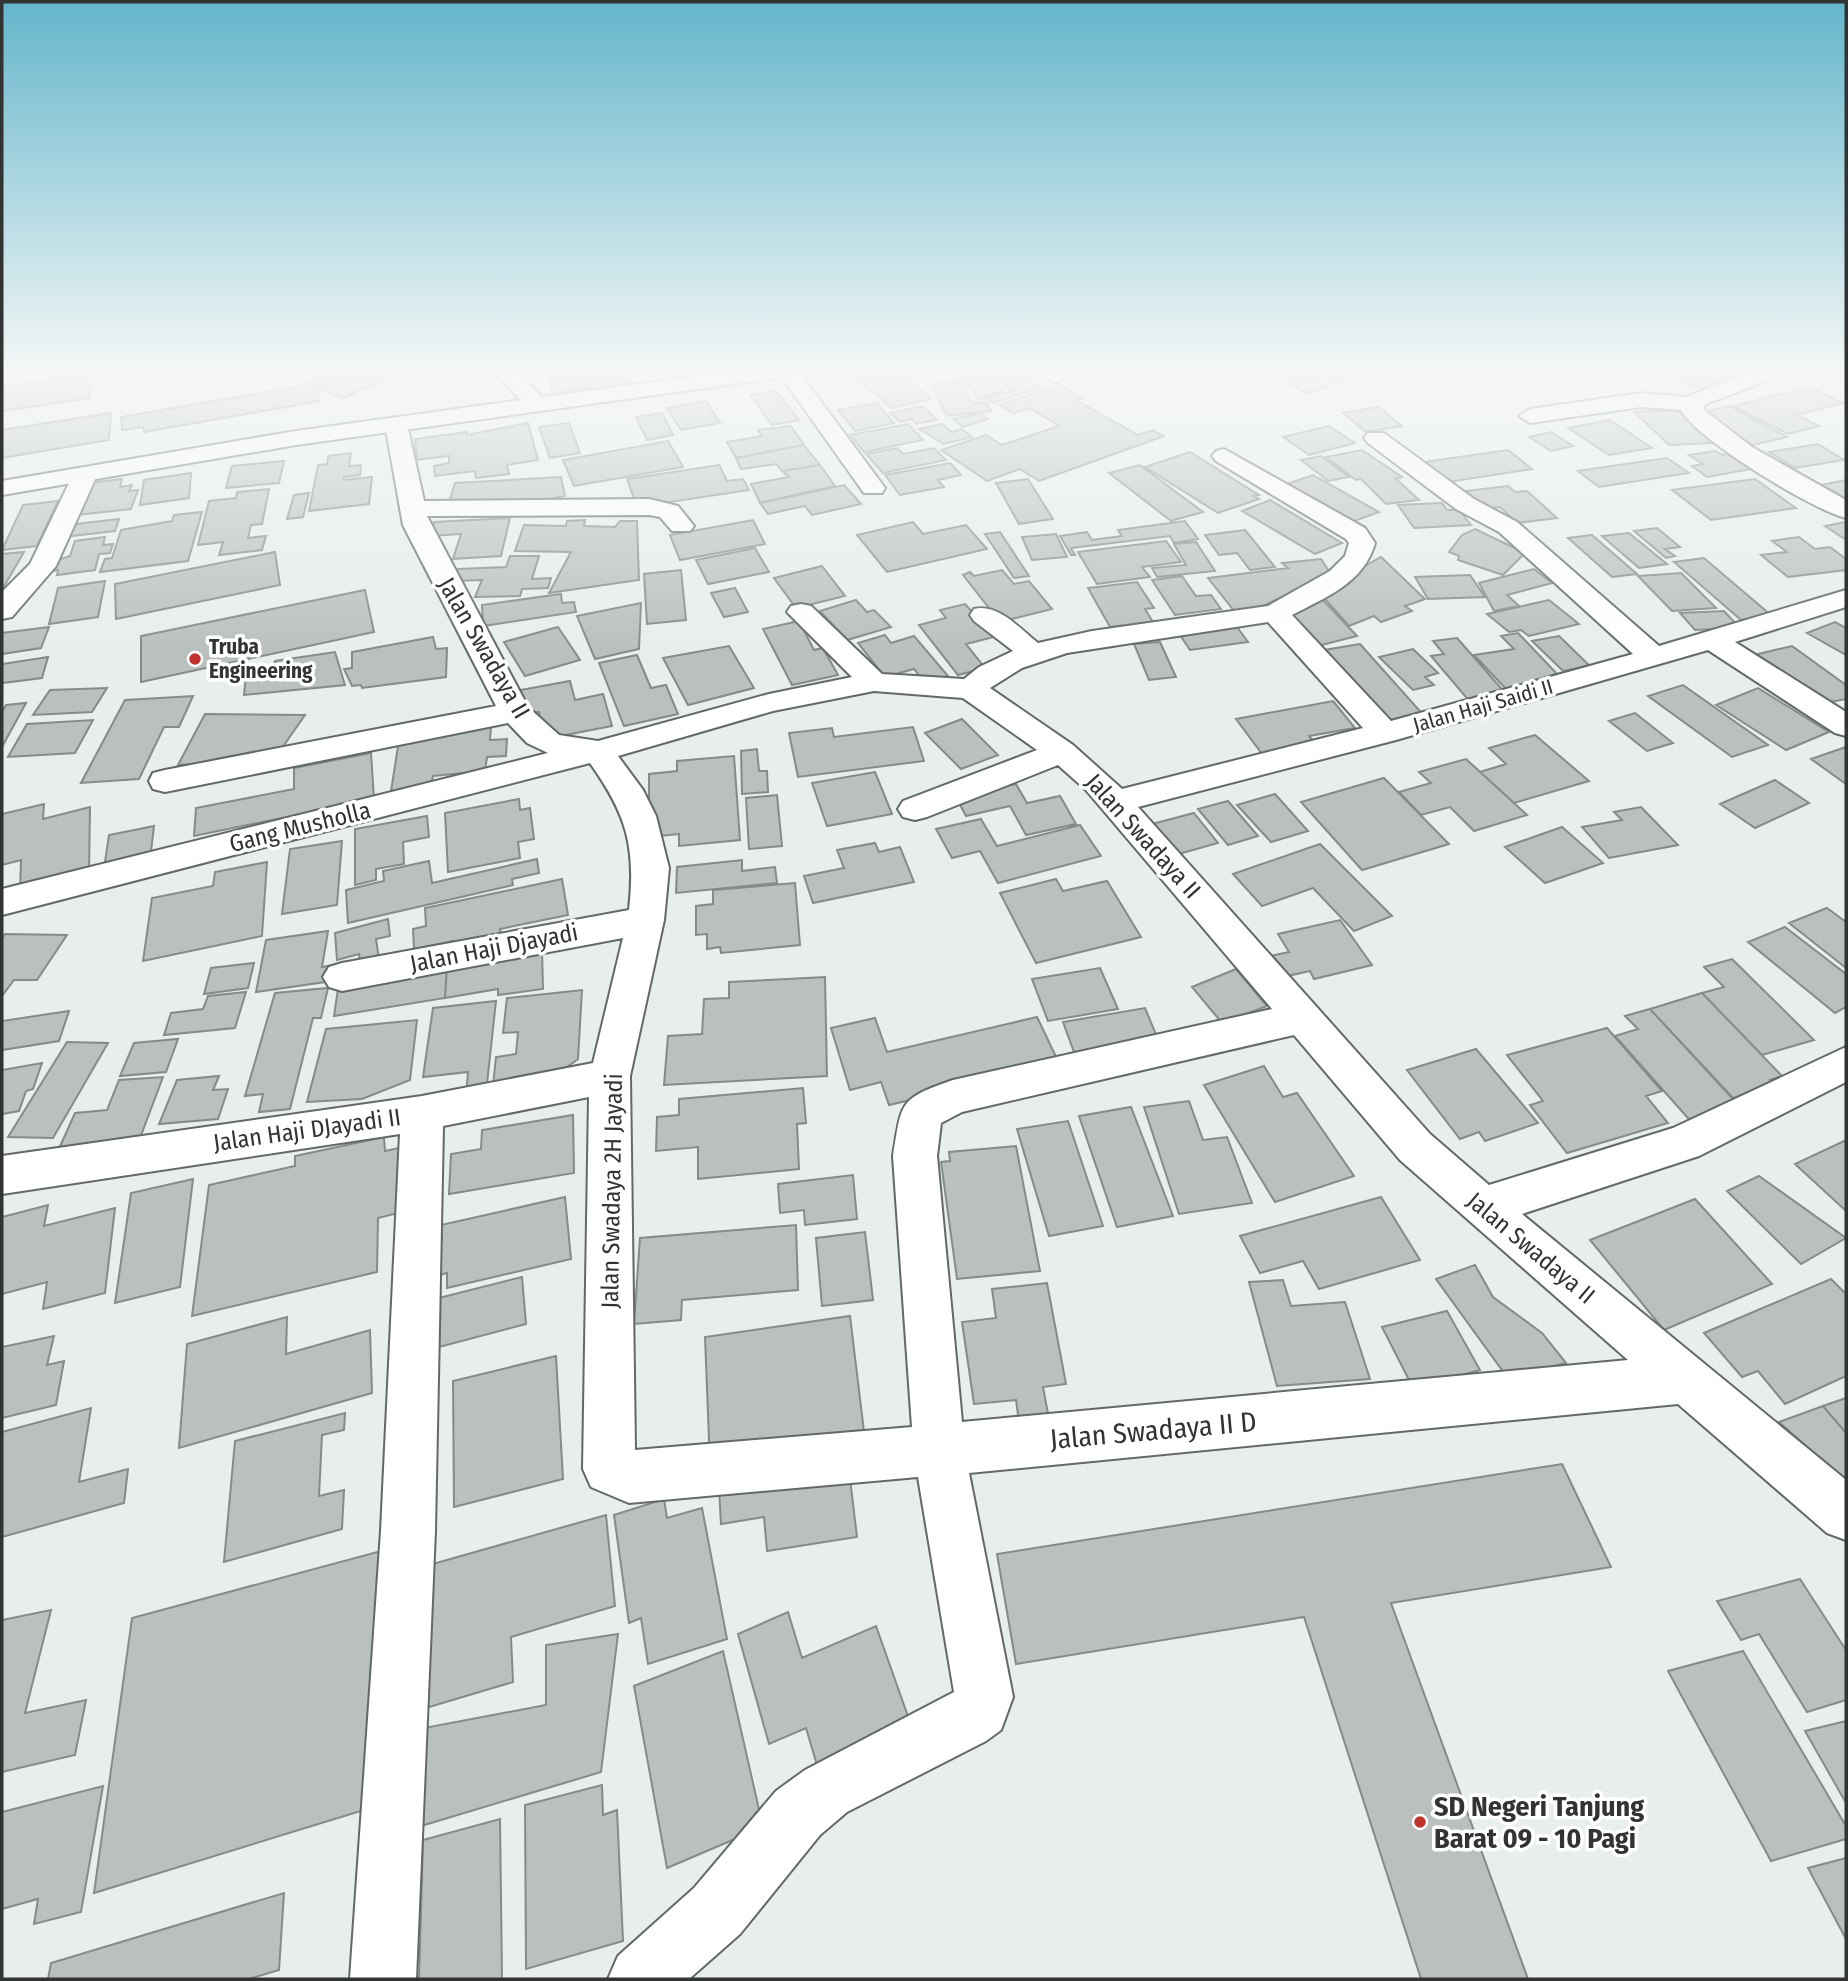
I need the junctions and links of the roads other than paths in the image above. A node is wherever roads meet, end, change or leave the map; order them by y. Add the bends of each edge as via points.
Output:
1 (149, 464) edge
2 (404, 464) edge
3 (856, 464) edge
4 (1238, 464) edge
5 (1411, 464) edge
6 (1767, 464) edge
7 (85, 475) junction
8 (2, 488) edge
9 (873, 488) dead end
10 (412, 509) junction
11 (1846, 510) edge
12 (681, 526) dead end
13 (1846, 598) edge
14 (2, 611) edge
15 (801, 612) dead end
16 (1275, 613) junction
17 (984, 615) dead end
18 (1713, 641) junction
19 (1035, 654) junction
20 (1655, 658) junction
21 (874, 682) junction
22 (971, 689) junction
23 (515, 712) junction
24 (1846, 726) edge
25 (1385, 733) junction
26 (598, 751) junction
27 (1062, 752) junction
28 (165, 781) dead end
29 (1116, 801) junction
30 (915, 809) dead end
31 (2, 902) edge
32 (646, 920) junction
33 (342, 977) dead end
34 (1303, 1018) junction
35 (1846, 1063) edge
36 (610, 1076) junction
37 (422, 1113) junction
38 (2, 1175) edge
39 (1482, 1207) junction
40 (1687, 1379) junction
41 (939, 1450) junction
42 (618, 1475) joint
43 (1846, 1514) edge
44 (383, 1979) edge
45 (641, 1979) edge

1 - 7 street
2 - 10 street, Jalan Swadaya II
3 - 9 street
4 - 16 street via 1356,534 1362,543 1355,564 1342,575
5 - 20 street via 1465,505 1508,527
6 - 11 street
7 - 8 street
7 - 14 street via 43,566
10 - 12 street via 649,507 669,511
10 - 23 street, Jalan Swadaya II via 416,525
13 - 18 street, Jalan Haji Saidi II
15 - 21 street
16 - 19 street via 1107,635
16 - 25 street
17 - 19 street
18 - 20 street, Jalan Haji Saidi II
18 - 24 street
19 - 22 street via 996,671
20 - 25 street, Jalan Haji Saidi II
21 - 22 street, Jalan Swadaya II
21 - 26 street, Jalan Swadaya II via 769,703
22 - 27 street, Jalan Swadaya II
23 - 26 street, Jalan Swadaya II via 550,744
23 - 28 street
25 - 29 street, Jalan Haji Saidi II
26 - 31 street, Gang Musholla
26 - 32 street, Jalan Swadaya 2H Jayadi via 639,816 651,868
27 - 29 street, Jalan Swadaya II
27 - 30 street
29 - 34 street, Jalan Swadaya II
32 - 33 street, Jalan Haji Djayadi
32 - 36 street, Jalan Swadaya 2H Jayadi
34 - 39 street, Jalan Swadaya II via 1415,1147
34 - 41 street via 953,1097 921,1114 915,1156
35 - 39 street via 1684,1143
36 - 37 street, Jalan Haji DJayadi II
36 - 42 street, Jalan Swadaya 2H Jayadi via 609,1469
37 - 38 street, Jalan Haji DJayadi II
37 - 44 street via 408,1531
39 - 40 street, Jalan Swadaya II
40 - 41 street, Jalan Swadaya II D
40 - 43 street, Jalan Swadaya II
41 - 42 street, Jalan Swadaya II D
41 - 45 street via 984,1682 980,1709 937,1737 826,1791 798,1813 717,1911

